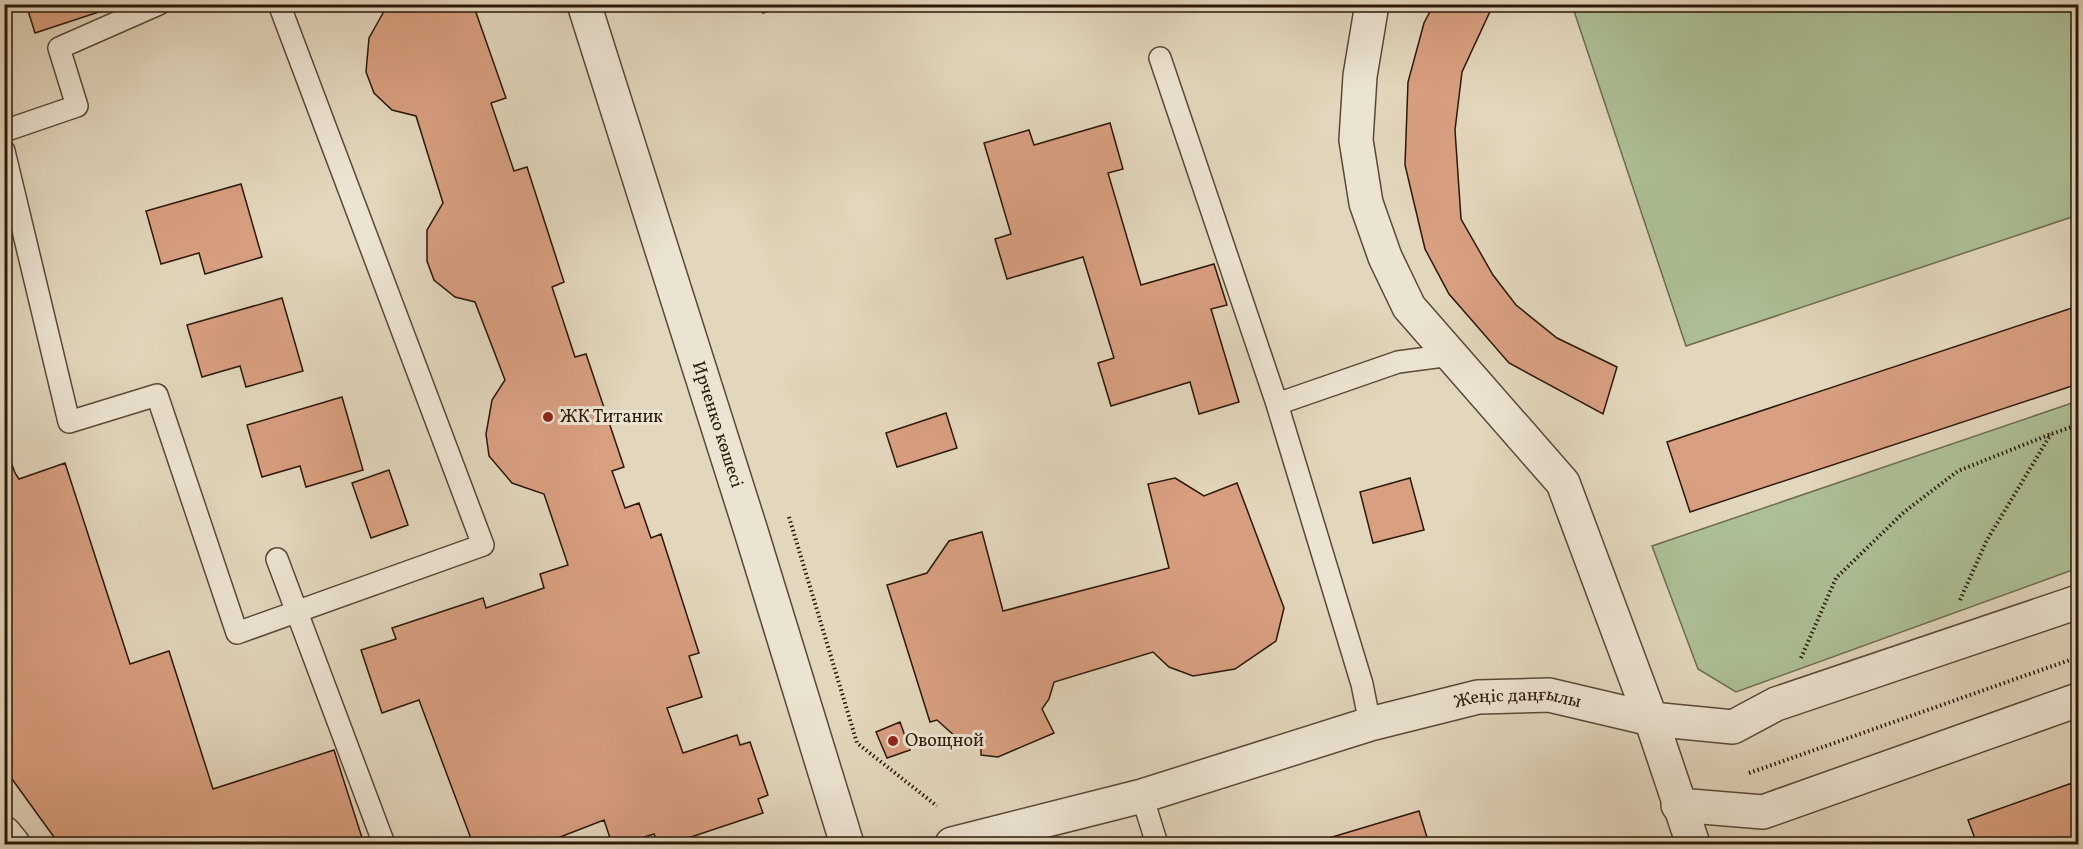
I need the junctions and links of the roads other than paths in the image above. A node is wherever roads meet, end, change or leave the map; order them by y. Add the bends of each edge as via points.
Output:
1 (159, 4) edge
2 (279, 4) edge
3 (584, 4) edge
4 (1372, 4) edge
5 (1160, 58) dead end
6 (4, 131) edge
7 (4, 151) edge
8 (1451, 355) junction
9 (1277, 405) junction
10 (277, 559) dead end
11 (2079, 602) edge
12 (298, 613) junction
13 (2079, 700) edge
14 (1651, 719) junction
15 (1370, 724) junction
16 (1142, 796) junction
17 (1678, 805) junction
18 (4, 833) edge
19 (13, 844) edge
20 (384, 844) edge
21 (847, 844) edge
22 (952, 844) edge
23 (1157, 844) edge
24 (1693, 844) edge

1 - 6 lane via 59,48 77,106
2 - 12 lane via 483,545
3 - 21 street, Ирченко көшесі
4 - 8 street via 1360,76 1356,140 1366,203 1385,257 1409,306
5 - 9 lane
7 - 12 lane via 69,422 158,395 237,633
8 - 9 lane via 1398,362
8 - 14 street via 1563,483
9 - 15 lane via 1362,684
10 - 12 lane
11 - 14 street, Жеңіс даңғылы via 1776,704 1733,728
12 - 20 lane
13 - 17 street via 1763,812
14 - 15 street, Жеңіс даңғылы via 1537,695 1478,697
14 - 17 street
15 - 16 street, Жеңіс даңғылы
16 - 22 street, Жеңіс даңғылы
16 - 23 lane
17 - 24 street
18 - 19 street

